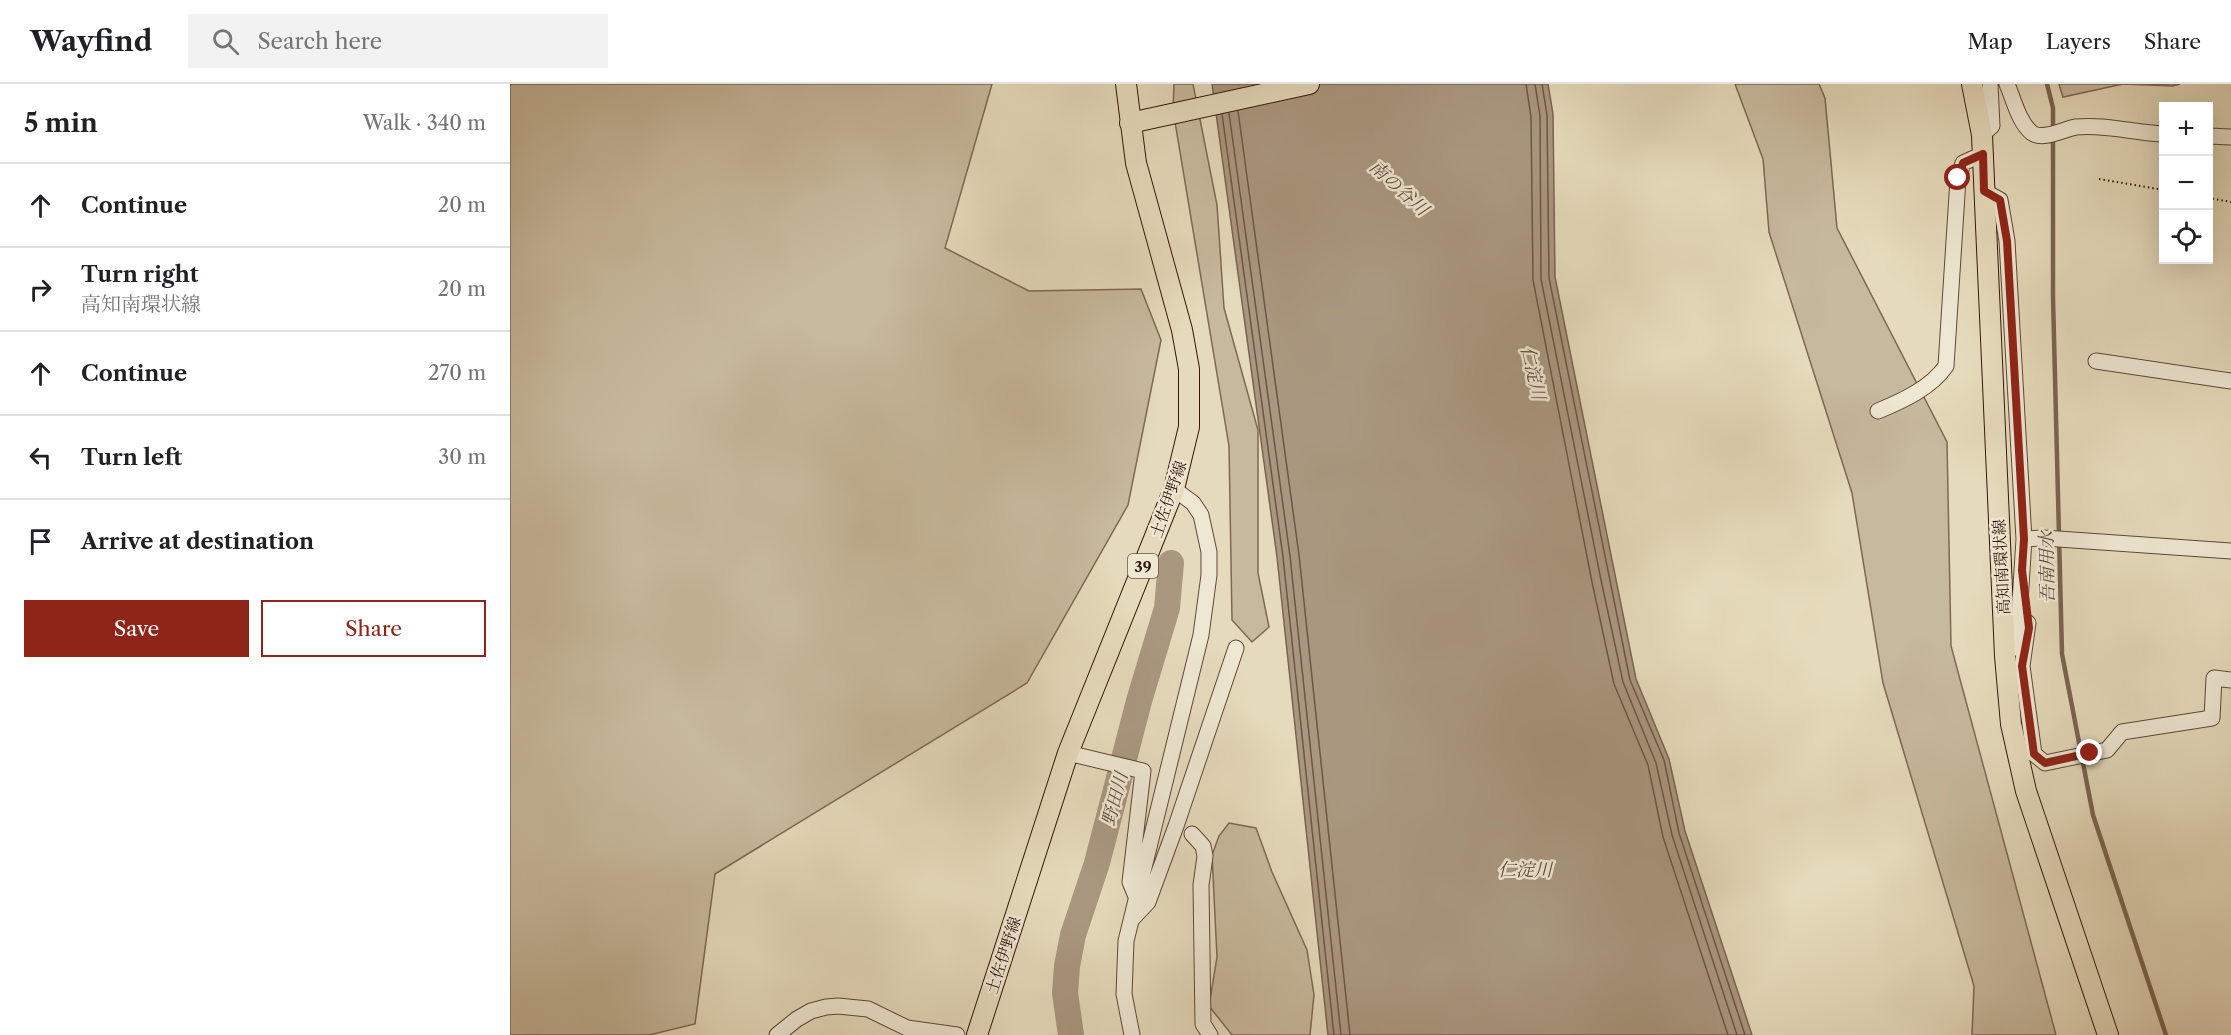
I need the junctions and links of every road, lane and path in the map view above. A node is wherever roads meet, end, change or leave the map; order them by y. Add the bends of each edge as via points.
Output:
1 (1126, 84) edge
2 (1309, 84) edge
3 (1972, 84) edge
4 (1990, 84) edge
5 (2007, 84) edge
6 (1130, 123) junction
7 (2159, 134) edge
8 (2213, 136) edge
9 (2231, 137) edge
10 (1982, 145) junction
11 (2099, 179) dead end
12 (2159, 189) edge
13 (1984, 191) junction
14 (2213, 199) edge
15 (2231, 202) edge
16 (2096, 361) dead end
17 (2231, 381) edge
18 (1878, 411) dead end
19 (1174, 489) junction
20 (2024, 539) junction
21 (2231, 551) edge
22 (2022, 570) junction
23 (1236, 648) dead end
24 (2005, 656) junction
25 (2231, 680) edge
26 (1068, 753) junction
27 (1192, 834) dead end
28 (1137, 899) junction
29 (1131, 921) junction
30 (1125, 1034) edge
31 (777, 1035) edge
32 (957, 1035) edge
33 (977, 1035) edge
34 (1210, 1035) edge
35 (2108, 1035) edge

1 - 6 main road, 土佐伊野線 / 39
2 - 6 main road
3 - 10 main road, 高知南環状線
4 - 10 street via 1992,126
5 - 7 street via 2033,134 2092,127
6 - 19 main road, 土佐伊野線 / 39 via 1138,173 1190,369 1189,427
8 - 9 street
10 - 13 main road, 高知南環状線
10 - 18 street via 1963,163 1958,178 1946,366 1901,402
11 - 12 path
13 - 20 street via 2000,200 2007,241
13 - 24 main road, 高知南環状線
14 - 15 path
16 - 17 street
19 - 26 main road, 土佐伊野線 / 39
19 - 28 street via 1193,503 1201,515 1209,552 1209,575 1201,635
20 - 21 street
20 - 22 street
22 - 24 street via 2018,634
22 - 25 street via 2029,628 2022,666 2034,754 2045,763 2107,750 2122,732 2212,718 2214,678
23 - 29 street via 1148,902
24 - 35 main road, 高知南環状線 via 2011,724 2026,790
26 - 28 street via 1124,764 1144,774 1130,882
26 - 33 main road, 土佐伊野線 / 39
27 - 34 street via 1203,846 1205,856 1201,885 1202,1004 1203,1024
28 - 29 street
29 - 30 street via 1123,974
31 - 32 street via 797,1019 826,1006 867,1009 907,1028

